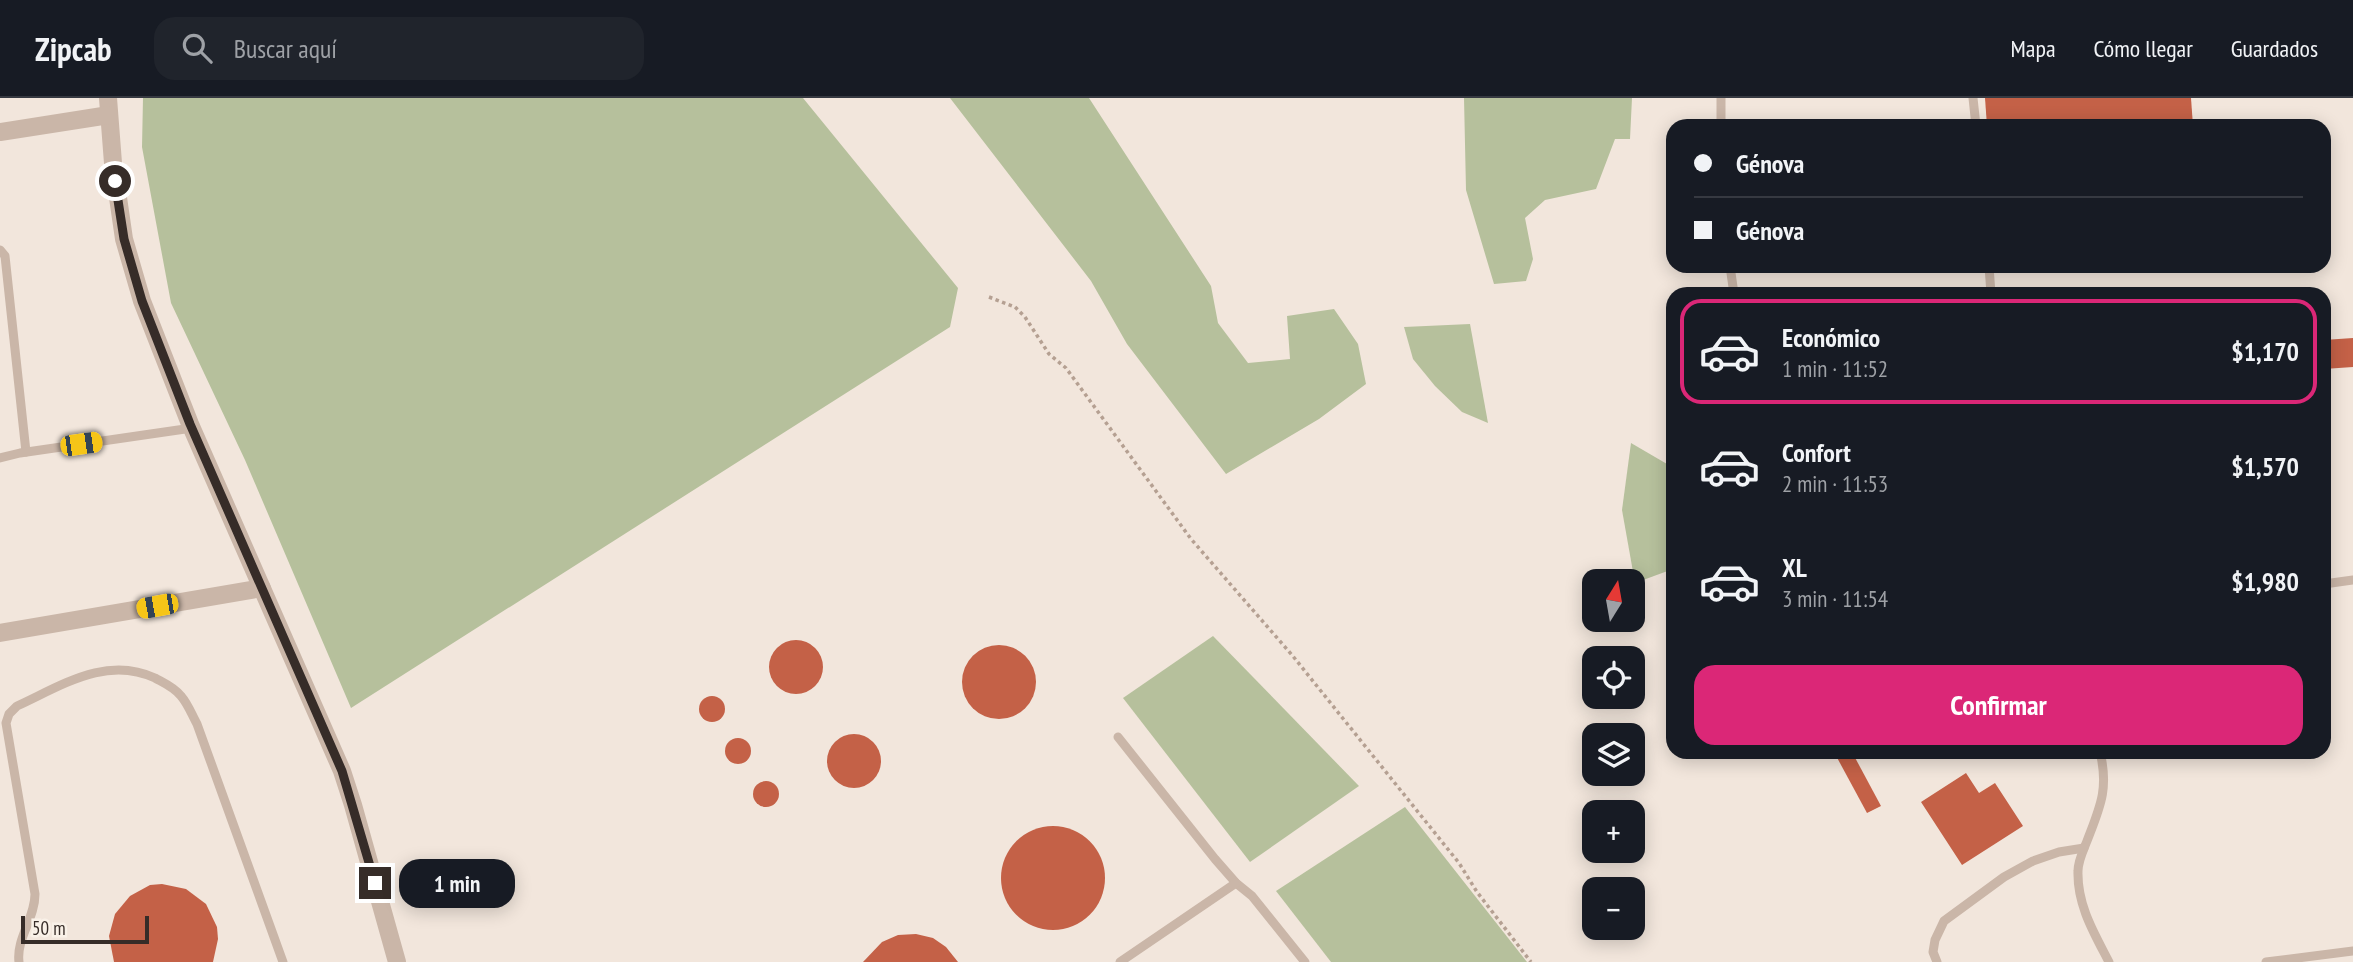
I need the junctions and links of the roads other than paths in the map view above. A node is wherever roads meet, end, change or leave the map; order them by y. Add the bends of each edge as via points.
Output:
1 (1721, 98) edge
2 (1973, 98) edge
3 (108, 107) edge
4 (1721, 119) edge
5 (1975, 119) edge
6 (0, 132) edge
7 (0, 250) edge
8 (192, 428) junction
9 (26, 452) junction
10 (0, 458) edge
11 (2353, 580) edge
12 (2331, 583) edge
13 (262, 589) junction
14 (0, 633) edge
15 (1118, 737) dead end
16 (2102, 759) edge
17 (2084, 848) junction
18 (1236, 883) junction
19 (2353, 951) edge
20 (19, 962) edge
21 (283, 962) edge
22 (397, 962) edge
23 (1120, 962) edge
24 (1305, 962) edge
25 (1937, 962) edge
26 (2109, 962) edge
27 (2266, 962) edge

1 - 4 lane
2 - 5 lane
3 - 6 street
3 - 8 street via 117,200 133,273
7 - 9 lane via 5,256
8 - 9 lane
8 - 13 street
9 - 10 lane
11 - 12 lane
13 - 14 street
13 - 22 street via 342,771
15 - 18 lane
16 - 17 lane via 2104,793
17 - 25 lane via 2033,861 1944,921 1935,940
17 - 26 lane via 2078,870 2080,894 2088,923
18 - 23 lane
18 - 24 lane
19 - 27 lane
20 - 21 lane via 23,935 35,907 6,723 17,706 93,672 108,670 149,675 182,697 197,724

